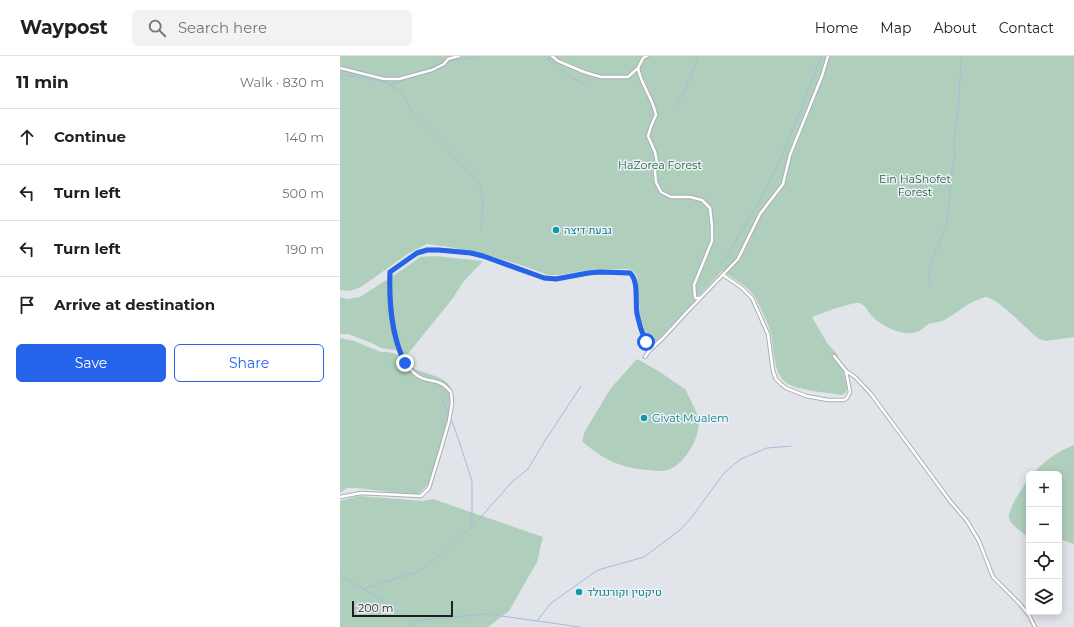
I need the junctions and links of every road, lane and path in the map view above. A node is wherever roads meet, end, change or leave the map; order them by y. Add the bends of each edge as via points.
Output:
1 (459, 56) edge
2 (552, 56) edge
3 (647, 56) edge
4 (828, 56) edge
5 (340, 68) edge
6 (638, 68) junction
7 (723, 275) junction
8 (700, 298) junction
9 (649, 351) junction
10 (834, 356) dead end
11 (645, 358) dead end
12 (846, 371) junction
13 (340, 497) edge
14 (1035, 627) edge

1 - 5 street via 432,70 399,79 384,79
2 - 6 street via 558,61 601,77 628,76
3 - 6 street
4 - 7 street via 790,155 783,184 760,214 738,259
6 - 8 street via 656,115 648,136 656,152 656,182 661,192 671,197 702,200 710,208 712,241 694,285 694,296
7 - 8 street
7 - 12 street via 752,298 768,334 776,379 786,388 806,396 844,400 850,392
8 - 9 street
9 - 11 street
9 - 13 street via 642,334 636,308 636,286 630,273 588,273 556,279 544,278 471,253 427,250 417,253 390,272 390,301 395,335 405,363 419,377 442,384 451,392 452,403 433,478 429,488 421,496 361,493
10 - 12 street
12 - 14 street via 871,394 967,521 979,541 993,577 1019,603

